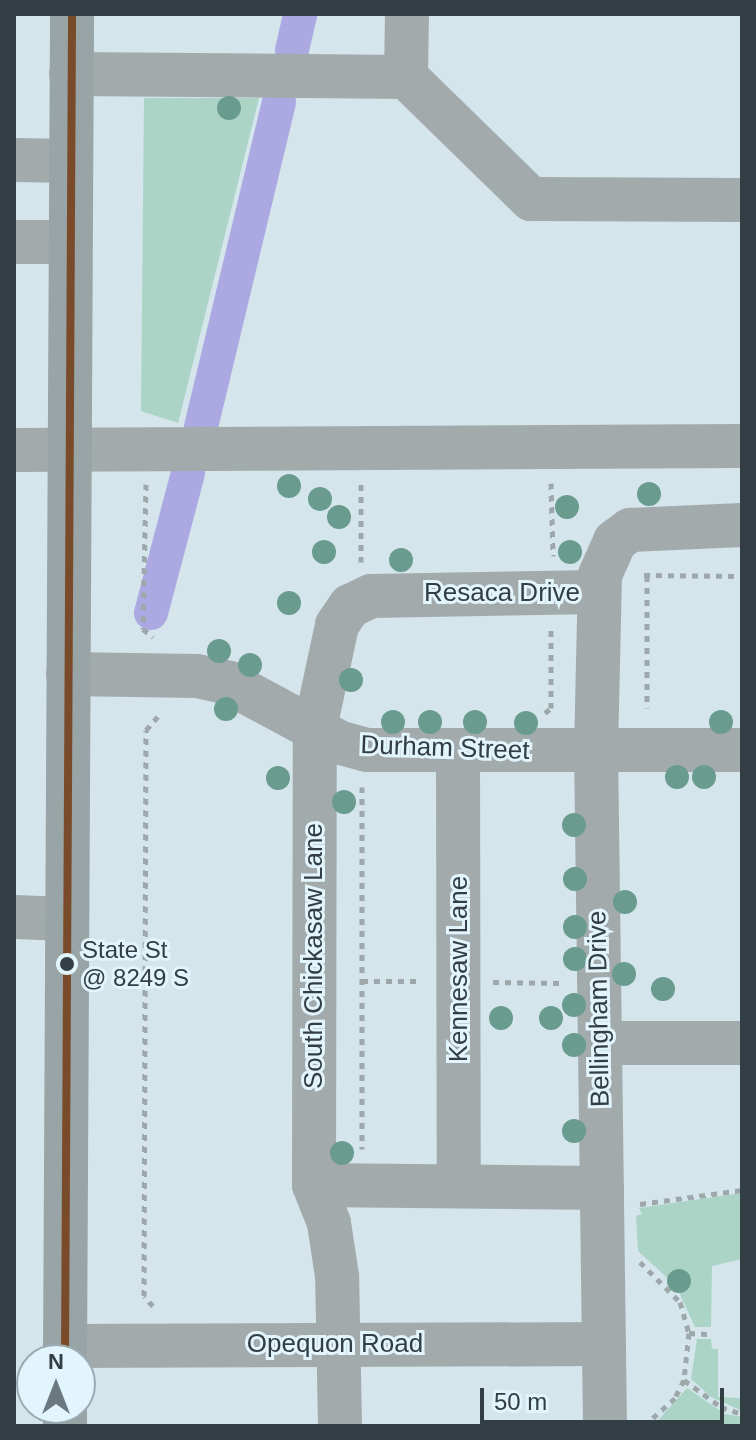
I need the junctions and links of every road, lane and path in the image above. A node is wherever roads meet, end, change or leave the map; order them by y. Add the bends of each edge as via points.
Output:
1 (72, 14) edge
2 (407, 14) edge
3 (71, 74) junction
4 (406, 77) junction
5 (14, 160) edge
6 (70, 161) junction
7 (742, 200) edge
8 (14, 242) edge
9 (70, 242) junction
10 (742, 446) edge
11 (14, 450) edge
12 (70, 452) junction
13 (146, 471) dead end
14 (377, 480) dead end
15 (546, 480) dead end
16 (742, 525) edge
17 (553, 573) dead end
18 (361, 575) dead end
19 (647, 576) junction
20 (742, 576) edge
21 (616, 581) junction
22 (551, 625) dead end
23 (162, 640) dead end
24 (68, 674) junction
25 (169, 708) dead end
26 (647, 708) dead end
27 (531, 713) dead end
28 (315, 728) junction
29 (742, 750) edge
30 (458, 751) junction
31 (596, 751) junction
32 (362, 786) dead end
33 (14, 917) edge
34 (67, 919) junction
35 (568, 967) dead end
36 (362, 981) junction
37 (435, 981) dead end
38 (480, 982) dead end
39 (568, 983) junction
40 (568, 998) dead end
41 (599, 1043) junction
42 (742, 1043) edge
43 (362, 1152) dead end
44 (314, 1185) junction
45 (459, 1186) junction
46 (742, 1190) edge
47 (617, 1197) junction
48 (633, 1255) dead end
49 (156, 1306) dead end
50 (689, 1333) junction
51 (711, 1334) dead end
52 (65, 1344) edge
53 (340, 1344) junction
54 (604, 1344) junction
55 (96, 1352) edge
56 (684, 1380) junction
57 (742, 1414) edge
58 (340, 1426) edge
59 (605, 1426) edge
60 (644, 1426) edge

1 - 3 main road
2 - 4 street
3 - 4 street
3 - 6 main road
4 - 7 street via 531,199
5 - 6 street
6 - 9 main road
8 - 9 street
9 - 12 main road
10 - 12 street
11 - 12 street
12 - 24 main road
13 - 23 path via 143,629
14 - 18 path via 361,480
15 - 17 path via 553,488
16 - 21 street, Resaca Drive via 630,530 606,557
19 - 20 path
19 - 21 path
19 - 26 path
21 - 28 street, Resaca Drive via 371,596 350,606 337,625
21 - 31 street, Bellingham Drive
22 - 27 path via 551,708
24 - 28 street, Durham Street via 197,676 229,683
24 - 34 main road
25 - 49 path via 146,730 144,1296 147,1304
28 - 30 street, Durham Street via 367,750
28 - 44 street, South Chickasaw Lane
29 - 31 street, Durham Street
30 - 31 street, Durham Street
30 - 45 street, Kennesaw Lane
31 - 41 street, Bellingham Drive
32 - 36 path
33 - 34 street
34 - 52 main road
35 - 39 path
36 - 37 path
36 - 43 path
38 - 39 path
39 - 40 path
41 - 42 street
41 - 47 street, Bellingham Drive
44 - 45 street
44 - 53 street via 329,1223
45 - 47 street
46 - 47 path
47 - 54 street, Bellingham Drive
48 - 50 path via 680,1302
50 - 51 path
50 - 56 path
53 - 54 street, Opequon Road
53 - 55 street, Opequon Road
53 - 58 street
54 - 59 street, Bellingham Drive
56 - 57 path via 721,1407
56 - 60 path via 675,1398

